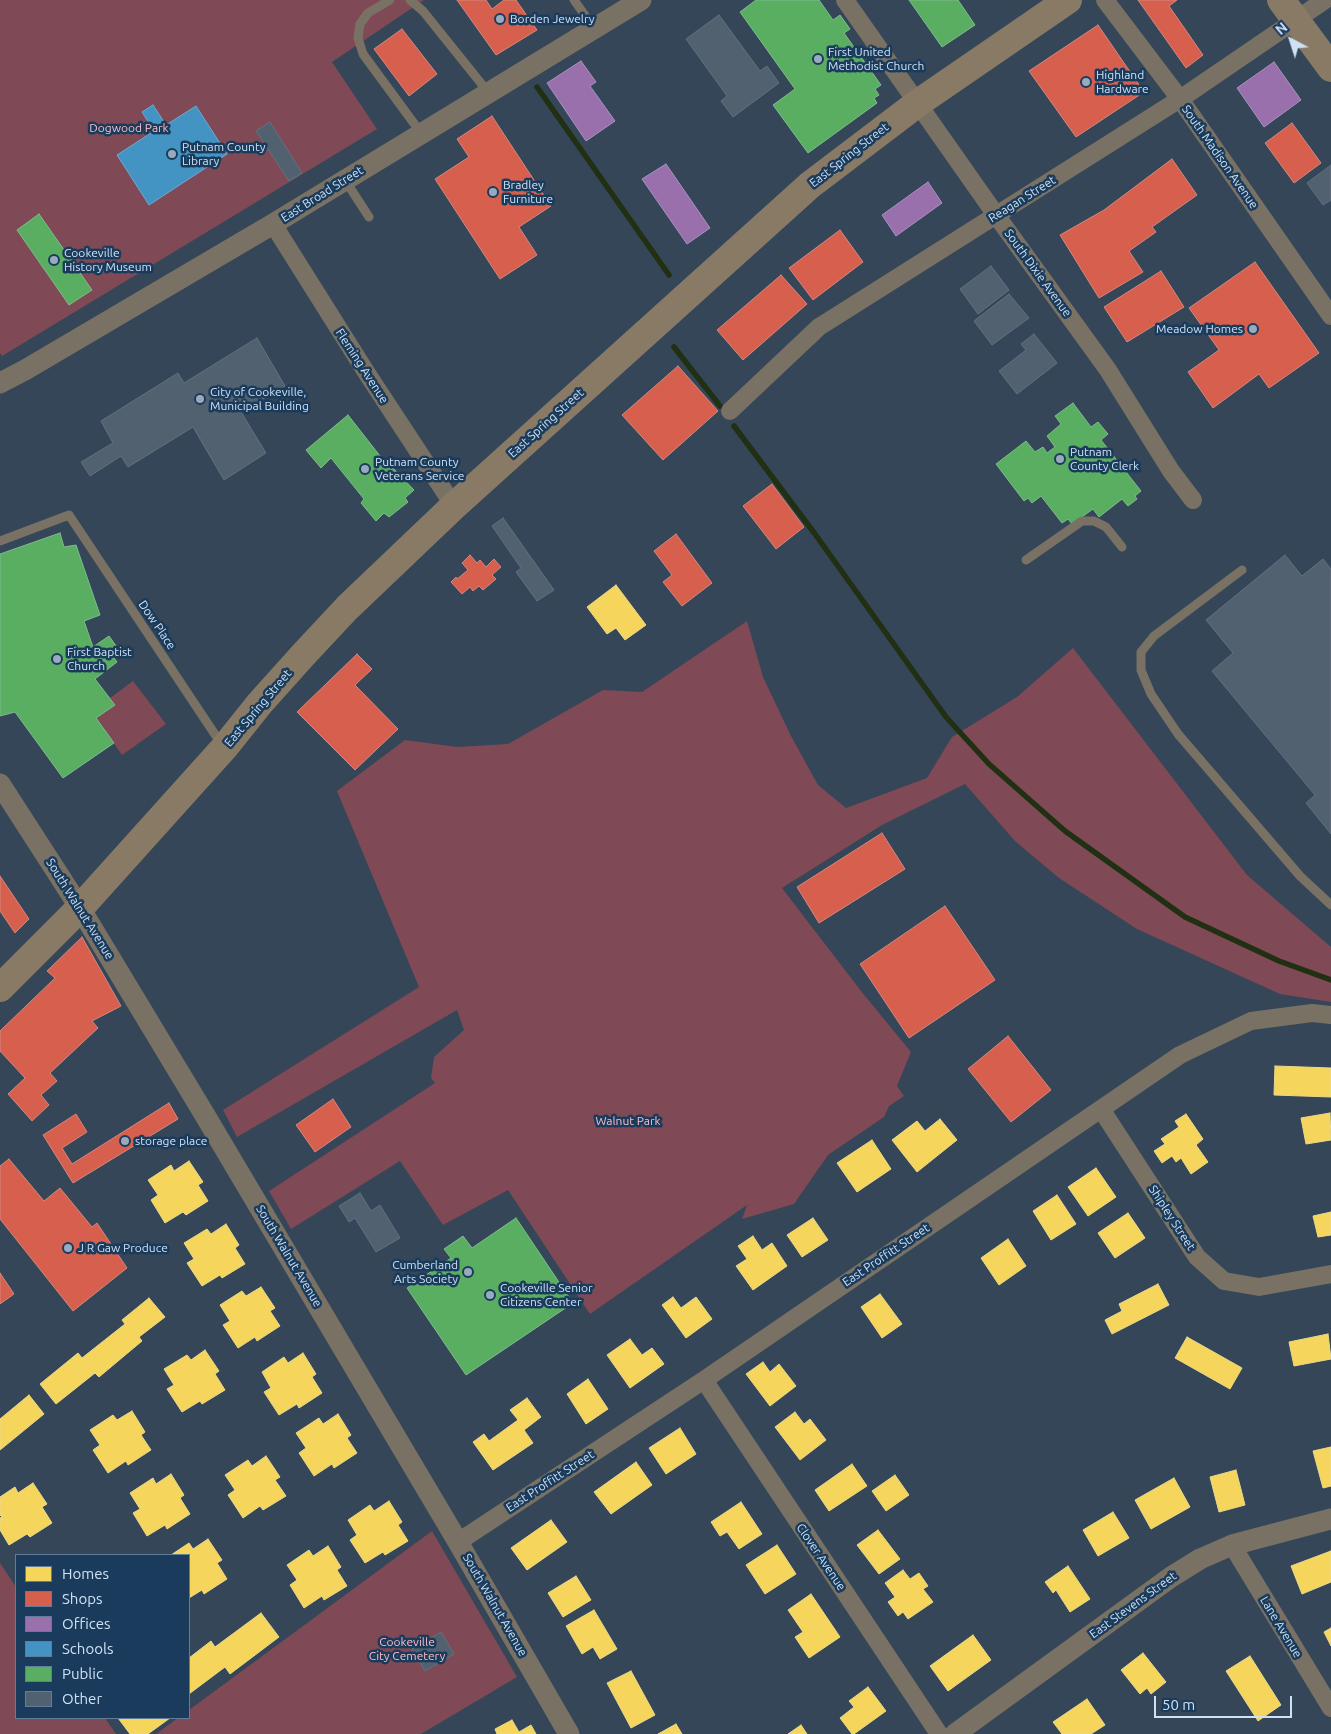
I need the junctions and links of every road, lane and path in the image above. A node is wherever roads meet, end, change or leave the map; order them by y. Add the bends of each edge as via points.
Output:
1 (390, 0) edge
2 (410, 0) edge
3 (574, 0) edge
4 (641, 0) edge
5 (845, 0) edge
6 (1068, 0) edge
7 (1105, 0) edge
8 (1324, 0) edge
9 (1288, 10) edge
10 (594, 29) junction
11 (1331, 68) edge
12 (488, 92) junction
13 (1180, 99) junction
14 (918, 103) junction
15 (421, 133) junction
16 (344, 179) junction
17 (996, 215) junction
18 (369, 218) dead end
19 (273, 224) junction
20 (1331, 316) edge
21 (0, 383) edge
22 (730, 411) dead end
23 (1193, 500) dead end
24 (454, 506) junction
25 (0, 541) edge
26 (1122, 547) dead end
27 (1026, 560) dead end
28 (1242, 570) dead end
29 (224, 748) junction
30 (0, 784) edge
31 (1331, 905) edge
32 (80, 908) junction
33 (0, 988) edge
34 (1331, 1015) edge
35 (1101, 1109) junction
36 (1331, 1274) edge
37 (704, 1380) junction
38 (1331, 1519) edge
39 (458, 1542) junction
40 (1232, 1545) junction
41 (1331, 1708) edge
42 (569, 1734) edge
43 (939, 1734) edge
44 (955, 1734) edge

1 - 15 lane via 368,13 360,24 358,38 363,54
2 - 12 lane
3 - 10 lane
4 - 10 street, East Broad Street via 617,10
5 - 14 street, South Dixie Avenue
6 - 14 main road, East Spring Street
7 - 13 street, South Madison Avenue
8 - 9 street, Reagan Street
9 - 11 main road
9 - 13 street, Reagan Street
10 - 12 street, East Broad Street
12 - 15 street, East Broad Street
13 - 17 street, Reagan Street
13 - 20 street, South Madison Avenue
14 - 17 street, South Dixie Avenue
14 - 24 main road, East Spring Street via 810,185
15 - 16 street, East Broad Street
16 - 18 lane
16 - 19 street, East Broad Street
17 - 22 street, Reagan Street via 819,327
17 - 23 street, South Dixie Avenue via 1108,370 1171,471
19 - 21 street, East Broad Street
19 - 24 street, Fleming Avenue
24 - 29 main road, East Spring Street via 329,628
25 - 29 lane, Dow Place via 69,515
26 - 27 lane via 1106,527 1094,521 1082,521
28 - 31 lane via 1154,636 1141,652 1141,670 1151,694 1178,734 1300,876
29 - 32 main road, East Spring Street
30 - 32 street, South Walnut Avenue
32 - 33 main road, East Spring Street
32 - 39 street, South Walnut Avenue
34 - 35 street, East Proffitt Street via 1312,1013 1251,1021 1180,1054
35 - 36 street, Shipley Street via 1197,1257 1224,1281 1260,1287
35 - 37 street, East Proffitt Street
37 - 39 street, East Proffitt Street
37 - 43 street, Clover Avenue
38 - 40 street, East Stevens Street
39 - 42 street, South Walnut Avenue
40 - 41 street, Lane Avenue
40 - 44 street, East Stevens Street via 1171,1577

